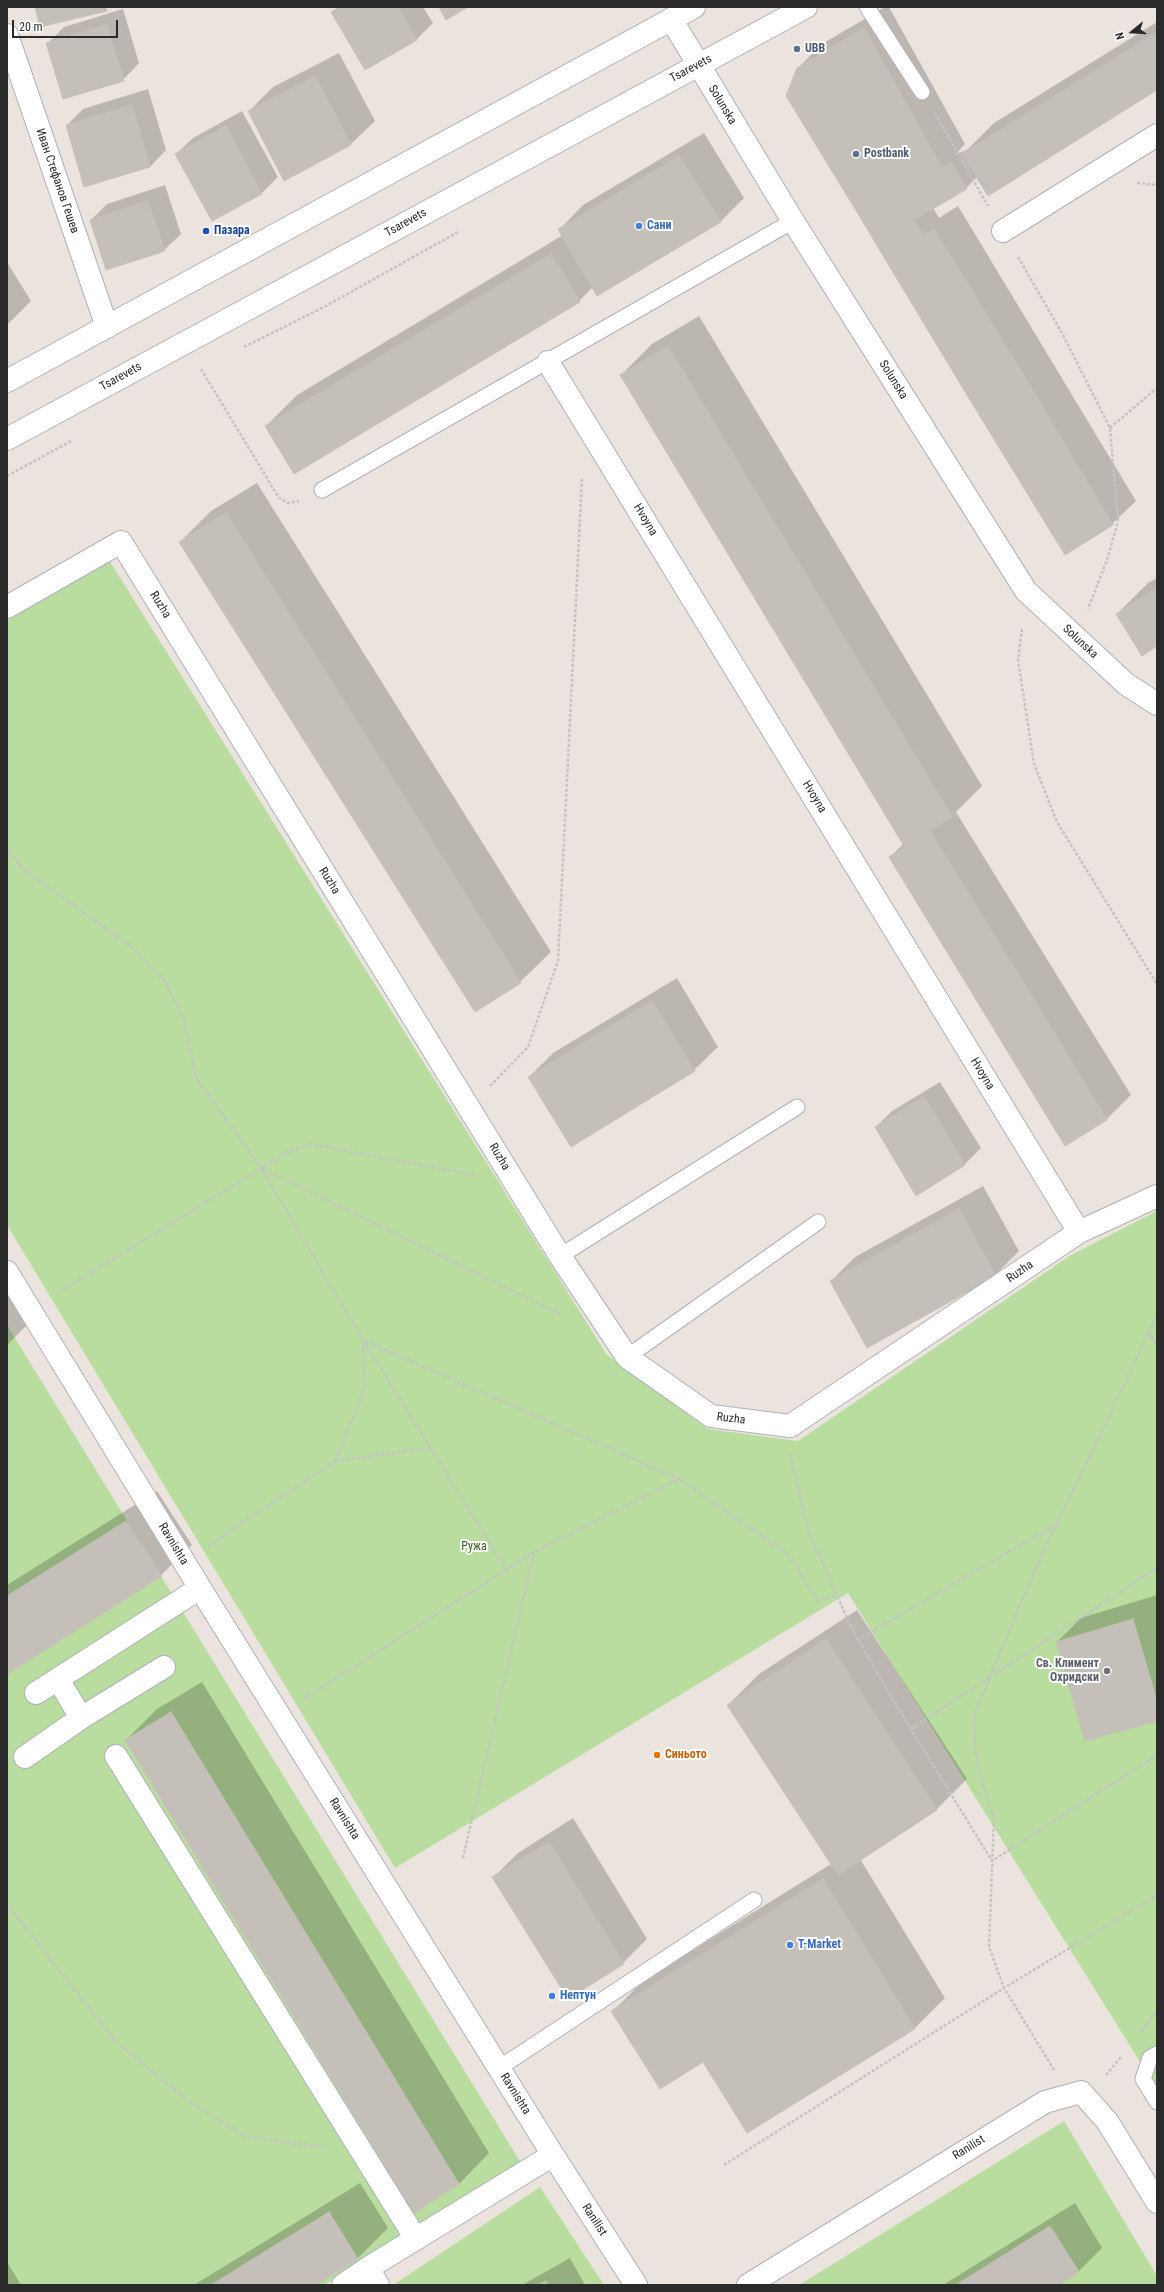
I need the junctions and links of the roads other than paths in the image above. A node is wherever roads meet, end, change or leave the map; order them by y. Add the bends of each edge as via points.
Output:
1 (694, 7) edge
2 (806, 7) edge
3 (867, 7) edge
4 (672, 19) junction
5 (7, 35) edge
6 (698, 65) junction
7 (922, 92) road end
8 (1157, 135) edge
9 (793, 221) junction
10 (1003, 231) road end
11 (107, 327) junction
12 (548, 362) junction
13 (7, 381) edge
14 (7, 439) edge
15 (322, 490) road end
16 (7, 607) edge
17 (1157, 704) edge
18 (797, 1107) dead end
19 (1157, 1196) edge
20 (818, 1222) dead end
21 (1079, 1232) junction
22 (560, 1256) junction
23 (7, 1272) edge
24 (627, 1357) junction
25 (200, 1588) junction
26 (164, 1667) dead end
27 (58, 1679) junction
28 (36, 1693) dead end
29 (81, 1718) junction
30 (116, 1756) dead end
31 (25, 1757) dead end
32 (754, 1900) dead end
33 (1157, 2054) edge
34 (499, 2068) junction
35 (1157, 2102) edge
36 (553, 2156) junction
37 (1157, 2202) edge
38 (416, 2239) junction
39 (373, 2276) edge
40 (750, 2284) edge
41 (343, 2285) edge
42 (636, 2285) edge

1 - 4 street
2 - 6 street, Tsarevets
3 - 7 lane
4 - 6 street, Solunska
4 - 11 street
5 - 11 street, Иван Стефанов Гешев
6 - 9 street, Solunska
6 - 14 street, Tsarevets
8 - 10 street
9 - 12 lane
9 - 17 street, Solunska via 1026,591 1126,684
11 - 13 street
12 - 15 lane
12 - 21 street, Hvoyna
16 - 22 street, Ruzha via 121,542
18 - 22 lane
19 - 21 street, Ruzha
20 - 24 lane
21 - 24 street, Ruzha via 790,1426 711,1416
22 - 24 street, Ruzha
23 - 25 street, Ravnishta
25 - 27 street
25 - 34 street, Ravnishta
26 - 29 street
27 - 28 street
27 - 29 street
29 - 31 street
30 - 38 street
32 - 34 lane
33 - 35 lane via 1150,2058 1143,2079
34 - 36 street, Ravnishta
36 - 38 street
36 - 42 street, Ranilist
37 - 40 street, Ranilist via 1107,2121 1081,2092 1045,2102
38 - 39 street
39 - 41 street

